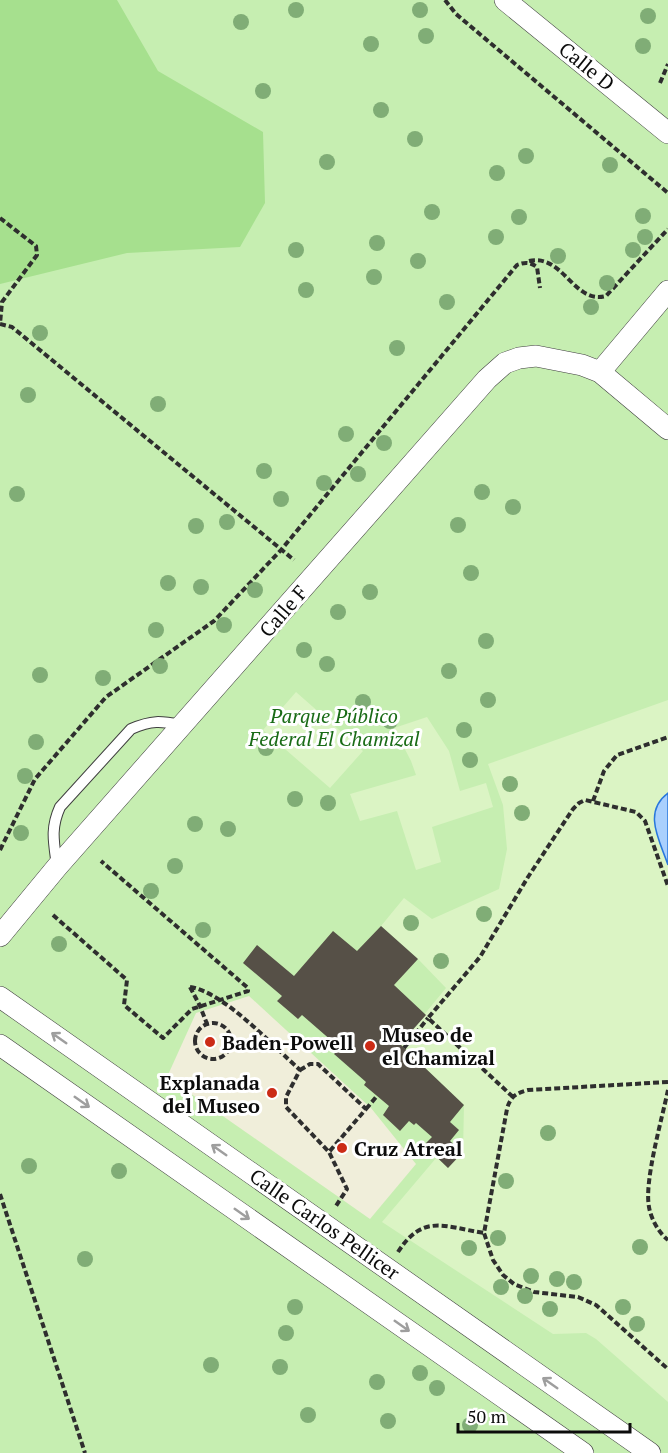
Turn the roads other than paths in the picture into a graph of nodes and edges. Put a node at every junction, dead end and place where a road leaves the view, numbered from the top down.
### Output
1 (505, 0) edge
2 (668, 132) edge
3 (668, 291) edge
4 (600, 372) junction
5 (668, 429) edge
6 (182, 726) junction
7 (57, 867) junction
8 (0, 936) edge
9 (0, 997) edge
10 (0, 1045) edge
11 (583, 1453) edge
12 (650, 1453) edge

1 - 2 street, Calle D
3 - 4 street
4 - 5 street
4 - 6 street, Calle F
6 - 7 street, Calle F
6 - 7 lane
7 - 8 street, Calle F
12 -> 9 street, Calle Carlos Pellicer
10 -> 11 street, Calle Carlos Pellicer

